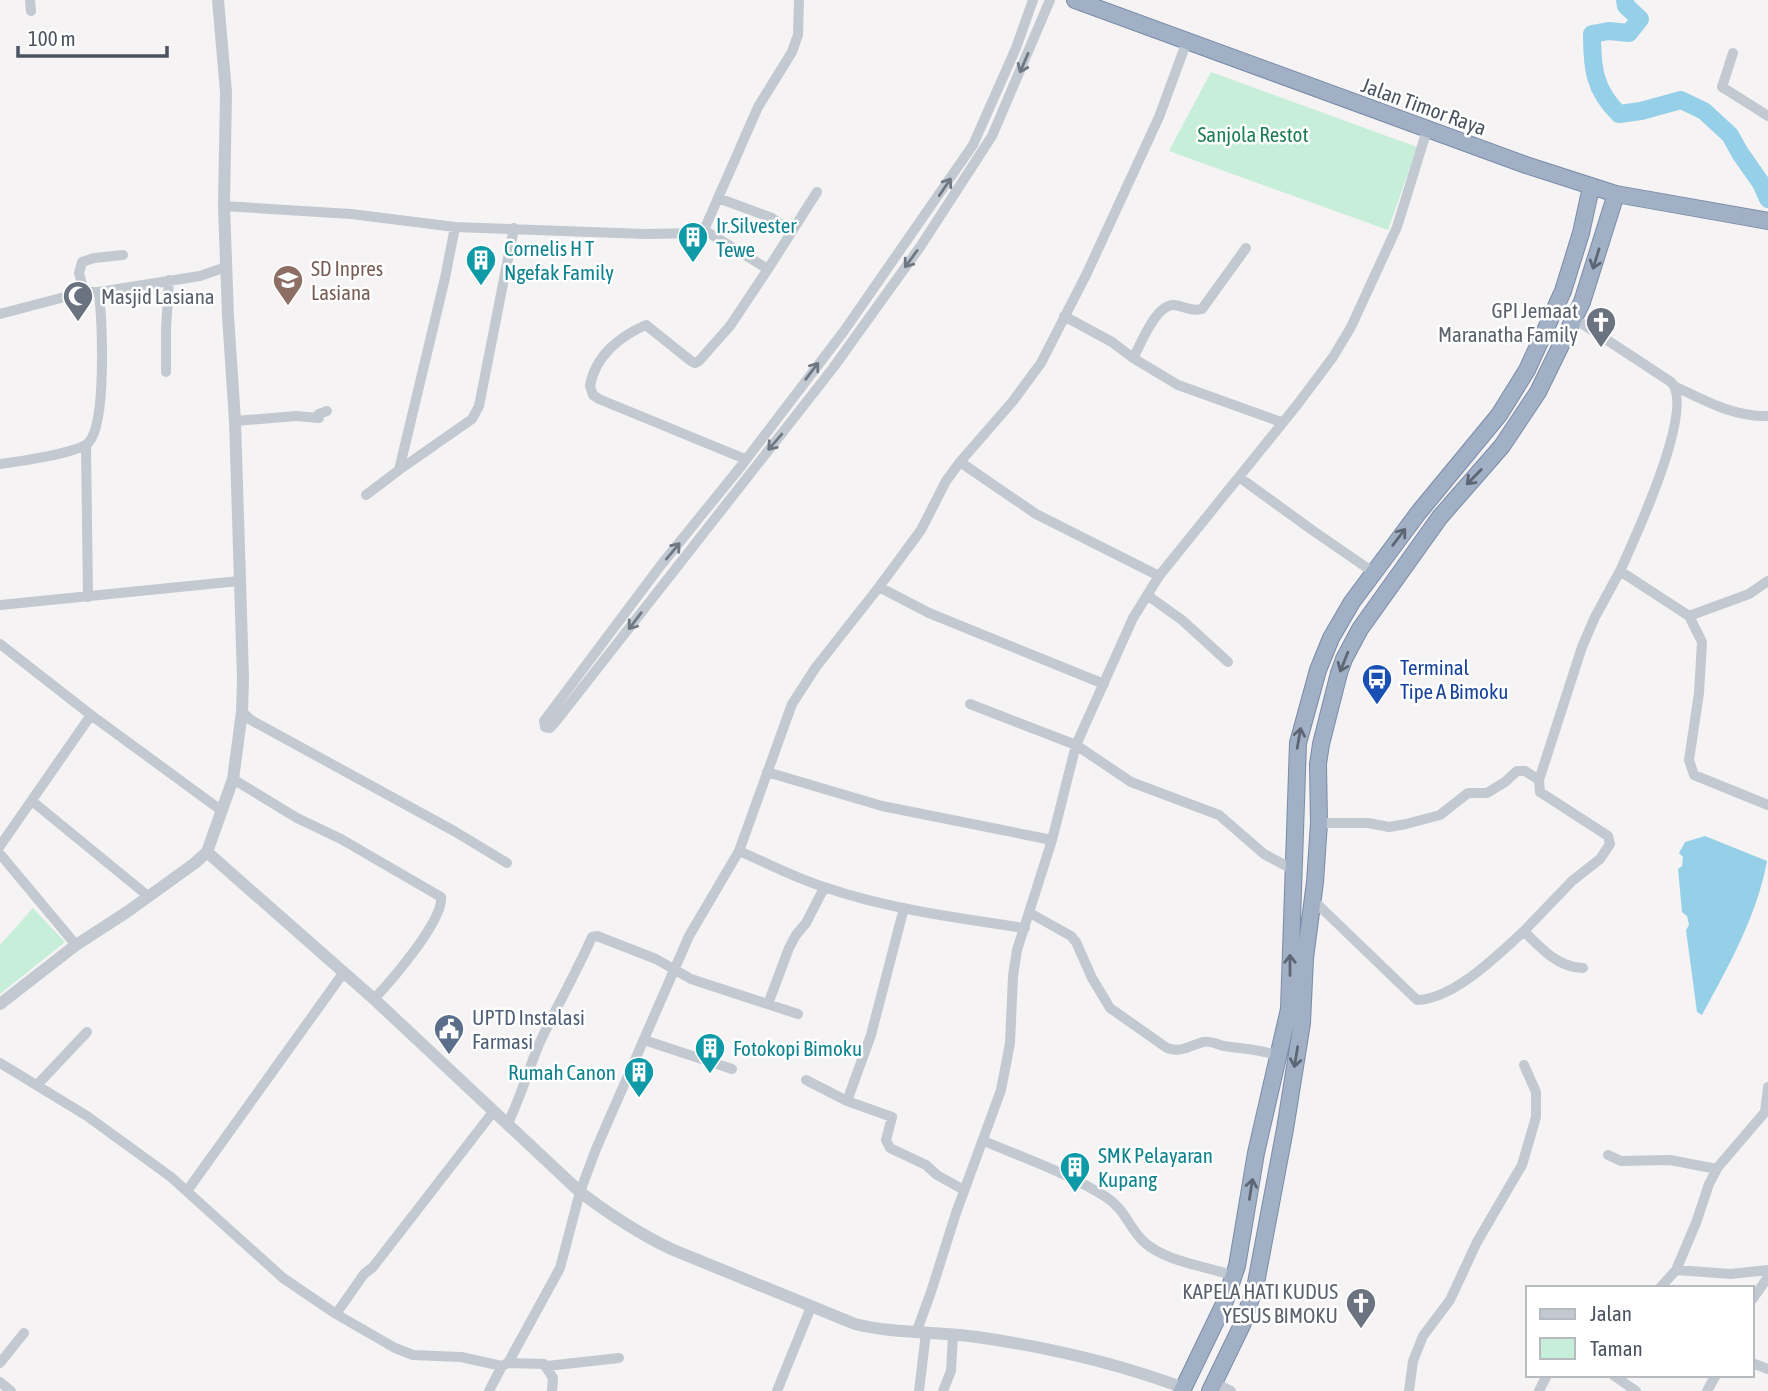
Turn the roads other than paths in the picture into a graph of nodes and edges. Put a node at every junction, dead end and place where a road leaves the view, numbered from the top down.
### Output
1 (30, 0) edge
2 (218, 0) edge
3 (799, 0) edge
4 (1034, 0) edge
5 (1050, 0) edge
6 (1075, 0) edge
7 (31, 12) dead end
8 (1186, 41) junction
9 (1733, 53) dead end
10 (1768, 116) edge
11 (1427, 130) junction
12 (1591, 187) junction
13 (817, 192) dead end
14 (1616, 194) junction
15 (718, 198) junction
16 (224, 206) junction
17 (1768, 221) edge
18 (455, 227) junction
19 (514, 228) junction
20 (704, 230) junction
21 (792, 232) junction
22 (1246, 248) dead end
23 (123, 255) dead end
24 (226, 267) junction
25 (768, 269) junction
26 (169, 281) junction
27 (84, 292) junction
28 (99, 292) junction
29 (0, 314) edge
30 (1064, 316) junction
31 (1575, 319) junction
32 (844, 331) junction
33 (855, 338) junction
34 (1133, 358) junction
35 (166, 372) dead end
36 (1676, 387) junction
37 (327, 411) dead end
38 (1768, 416) edge
39 (235, 421) junction
40 (1281, 422) junction
41 (1489, 429) junction
42 (1505, 442) junction
43 (86, 445) junction
44 (746, 459) junction
45 (960, 462) junction
46 (0, 464) edge
47 (399, 470) junction
48 (1239, 477) junction
49 (366, 495) dead end
50 (1620, 571) junction
51 (1373, 572) junction
52 (1159, 576) junction
53 (239, 581) junction
54 (1768, 582) edge
55 (880, 587) junction
56 (1147, 595) junction
57 (88, 597) junction
58 (0, 605) edge
59 (1689, 616) junction
60 (0, 644) edge
61 (1228, 662) dead end
62 (1104, 684) junction
63 (970, 704) dead end
64 (1307, 706) junction
65 (242, 712) junction
66 (1328, 713) junction
67 (91, 715) junction
68 (1076, 745) junction
69 (767, 772) junction
70 (233, 779) junction
71 (1539, 780) junction
72 (32, 801) junction
73 (1768, 805) edge
74 (222, 811) junction
75 (1319, 823) junction
76 (1052, 840) junction
77 (0, 846) edge
78 (739, 850) junction
79 (207, 852) junction
80 (0, 854) edge
81 (507, 863) dead end
82 (1292, 874) junction
83 (1315, 882) junction
84 (824, 888) junction
85 (148, 896) junction
86 (1313, 900) junction
87 (904, 908) junction
88 (1030, 913) junction
89 (1025, 928) junction
90 (1524, 931) junction
91 (76, 945) junction
92 (1583, 968) dead end
93 (674, 971) junction
94 (344, 972) junction
95 (374, 999) junction
96 (0, 1004) edge
97 (768, 1004) junction
98 (798, 1014) dead end
99 (87, 1032) dead end
100 (644, 1040) junction
101 (1278, 1056) junction
102 (0, 1063) edge
103 (1524, 1065) dead end
104 (732, 1069) dead end
105 (806, 1080) dead end
106 (37, 1085) junction
107 (1768, 1087) edge
108 (847, 1101) junction
109 (493, 1112) junction
110 (1766, 1114) edge
111 (507, 1125) junction
112 (984, 1141) junction
113 (1608, 1155) dead end
114 (1717, 1169) junction
115 (964, 1190) junction
116 (187, 1191) junction
117 (580, 1192) junction
118 (1247, 1215) junction
119 (1269, 1219) junction
120 (1676, 1270) junction
121 (1768, 1270) edge
122 (1234, 1276) junction
123 (1768, 1277) edge
124 (1662, 1286) edge
125 (1754, 1297) edge
126 (811, 1307) junction
127 (336, 1314) junction
128 (24, 1333) dead end
129 (921, 1333) junction
130 (953, 1335) junction
131 (619, 1358) dead end
132 (0, 1363) edge
133 (505, 1364) junction
134 (547, 1366) junction
135 (1616, 1377) edge
136 (1212, 1387) edge
137 (1183, 1389) edge
138 (489, 1391) edge
139 (552, 1391) edge
140 (777, 1391) edge
141 (919, 1391) edge
142 (943, 1391) edge
143 (1231, 1391) edge
144 (1409, 1391) edge
145 (1636, 1391) edge

1 - 7 street
2 - 16 street
3 - 15 street
32 -> 4 street
5 -> 33 street
6 - 8 highway, Jalan Timor Raya
8 - 11 highway, Jalan Timor Raya
8 - 30 street
9 - 10 street
11 - 12 highway, Jalan Timor Raya
11 - 40 street
12 - 14 highway, Jalan Timor Raya
12 - 41 highway
13 - 21 street
14 - 17 highway, Jalan Timor Raya
14 -> 31 highway
15 - 20 street
15 - 21 street
16 - 18 street
16 - 24 street
18 - 19 street
18 - 47 street
19 - 20 street
19 - 47 street
20 - 25 street
21 - 25 street
22 - 34 street
23 - 27 street
24 - 26 street
24 - 39 street
25 - 44 street
26 - 28 street
26 - 35 street
27 - 28 street
27 - 29 street
28 - 43 street
30 - 34 street
30 - 45 street
31 - 36 street
31 - 42 highway
32 - 33 street
44 -> 32 street
33 -> 44 street
34 - 40 street
36 - 38 street
36 - 50 street
37 - 39 street
39 - 53 street
40 - 48 street
41 - 42 highway
51 -> 41 highway
42 -> 66 highway
43 - 46 street
43 - 57 street
45 - 52 street
45 - 55 street
47 - 49 street
48 - 51 street
48 - 52 street
50 - 59 street
50 - 71 street
51 - 64 highway
52 - 56 street
53 - 57 street
53 - 65 street
54 - 59 street
55 - 62 street
55 - 69 street
56 - 61 street
56 - 62 street
57 - 58 street
59 - 73 street
60 - 67 street
62 - 68 street
63 - 68 street
64 - 66 highway
82 -> 64 highway
65 - 70 street
65 - 81 street
66 - 75 highway
67 - 72 street
67 - 74 street
68 - 76 street
68 - 82 street
69 - 76 street
69 - 78 street
70 - 74 street
70 - 95 street
71 - 75 street
71 - 90 street
72 - 77 street
72 - 85 street
74 - 79 street
75 - 83 highway
76 - 88 street
78 - 84 street
78 - 93 street
79 - 85 street
79 - 94 street
80 - 91 street
82 - 83 highway
101 -> 82 highway
83 - 86 highway
84 - 87 street
84 - 97 street
85 - 91 street
86 - 90 street
86 -> 119 highway
87 - 89 street
87 - 108 street
88 - 89 street
88 - 101 street
89 - 112 street
90 - 92 street
91 - 96 street
93 - 97 street
93 - 100 street
93 - 111 street
94 - 95 street
94 - 116 street
95 - 109 street
97 - 98 street
99 - 106 street
100 - 104 street
100 - 117 street
118 -> 101 highway
102 - 106 street
103 - 144 street
105 - 108 street
106 - 116 street
107 - 110 street
108 - 115 street
109 - 111 street
109 - 127 street
110 - 114 street
111 - 117 street
112 - 115 street
112 - 122 street
113 - 114 street
114 - 120 street
115 - 129 street
116 - 127 street
117 - 126 street
117 - 133 street
118 - 119 highway
118 - 122 highway
119 - 136 highway
120 - 121 street
120 - 124 street
122 - 137 highway
123 - 125 street
126 - 129 street
126 - 140 street
127 - 133 street
128 - 132 street
129 - 130 street
129 - 141 street
130 - 137 street
130 - 142 street
131 - 134 street
133 - 134 street
133 - 138 street
134 - 139 street
135 - 145 street
136 - 143 street

